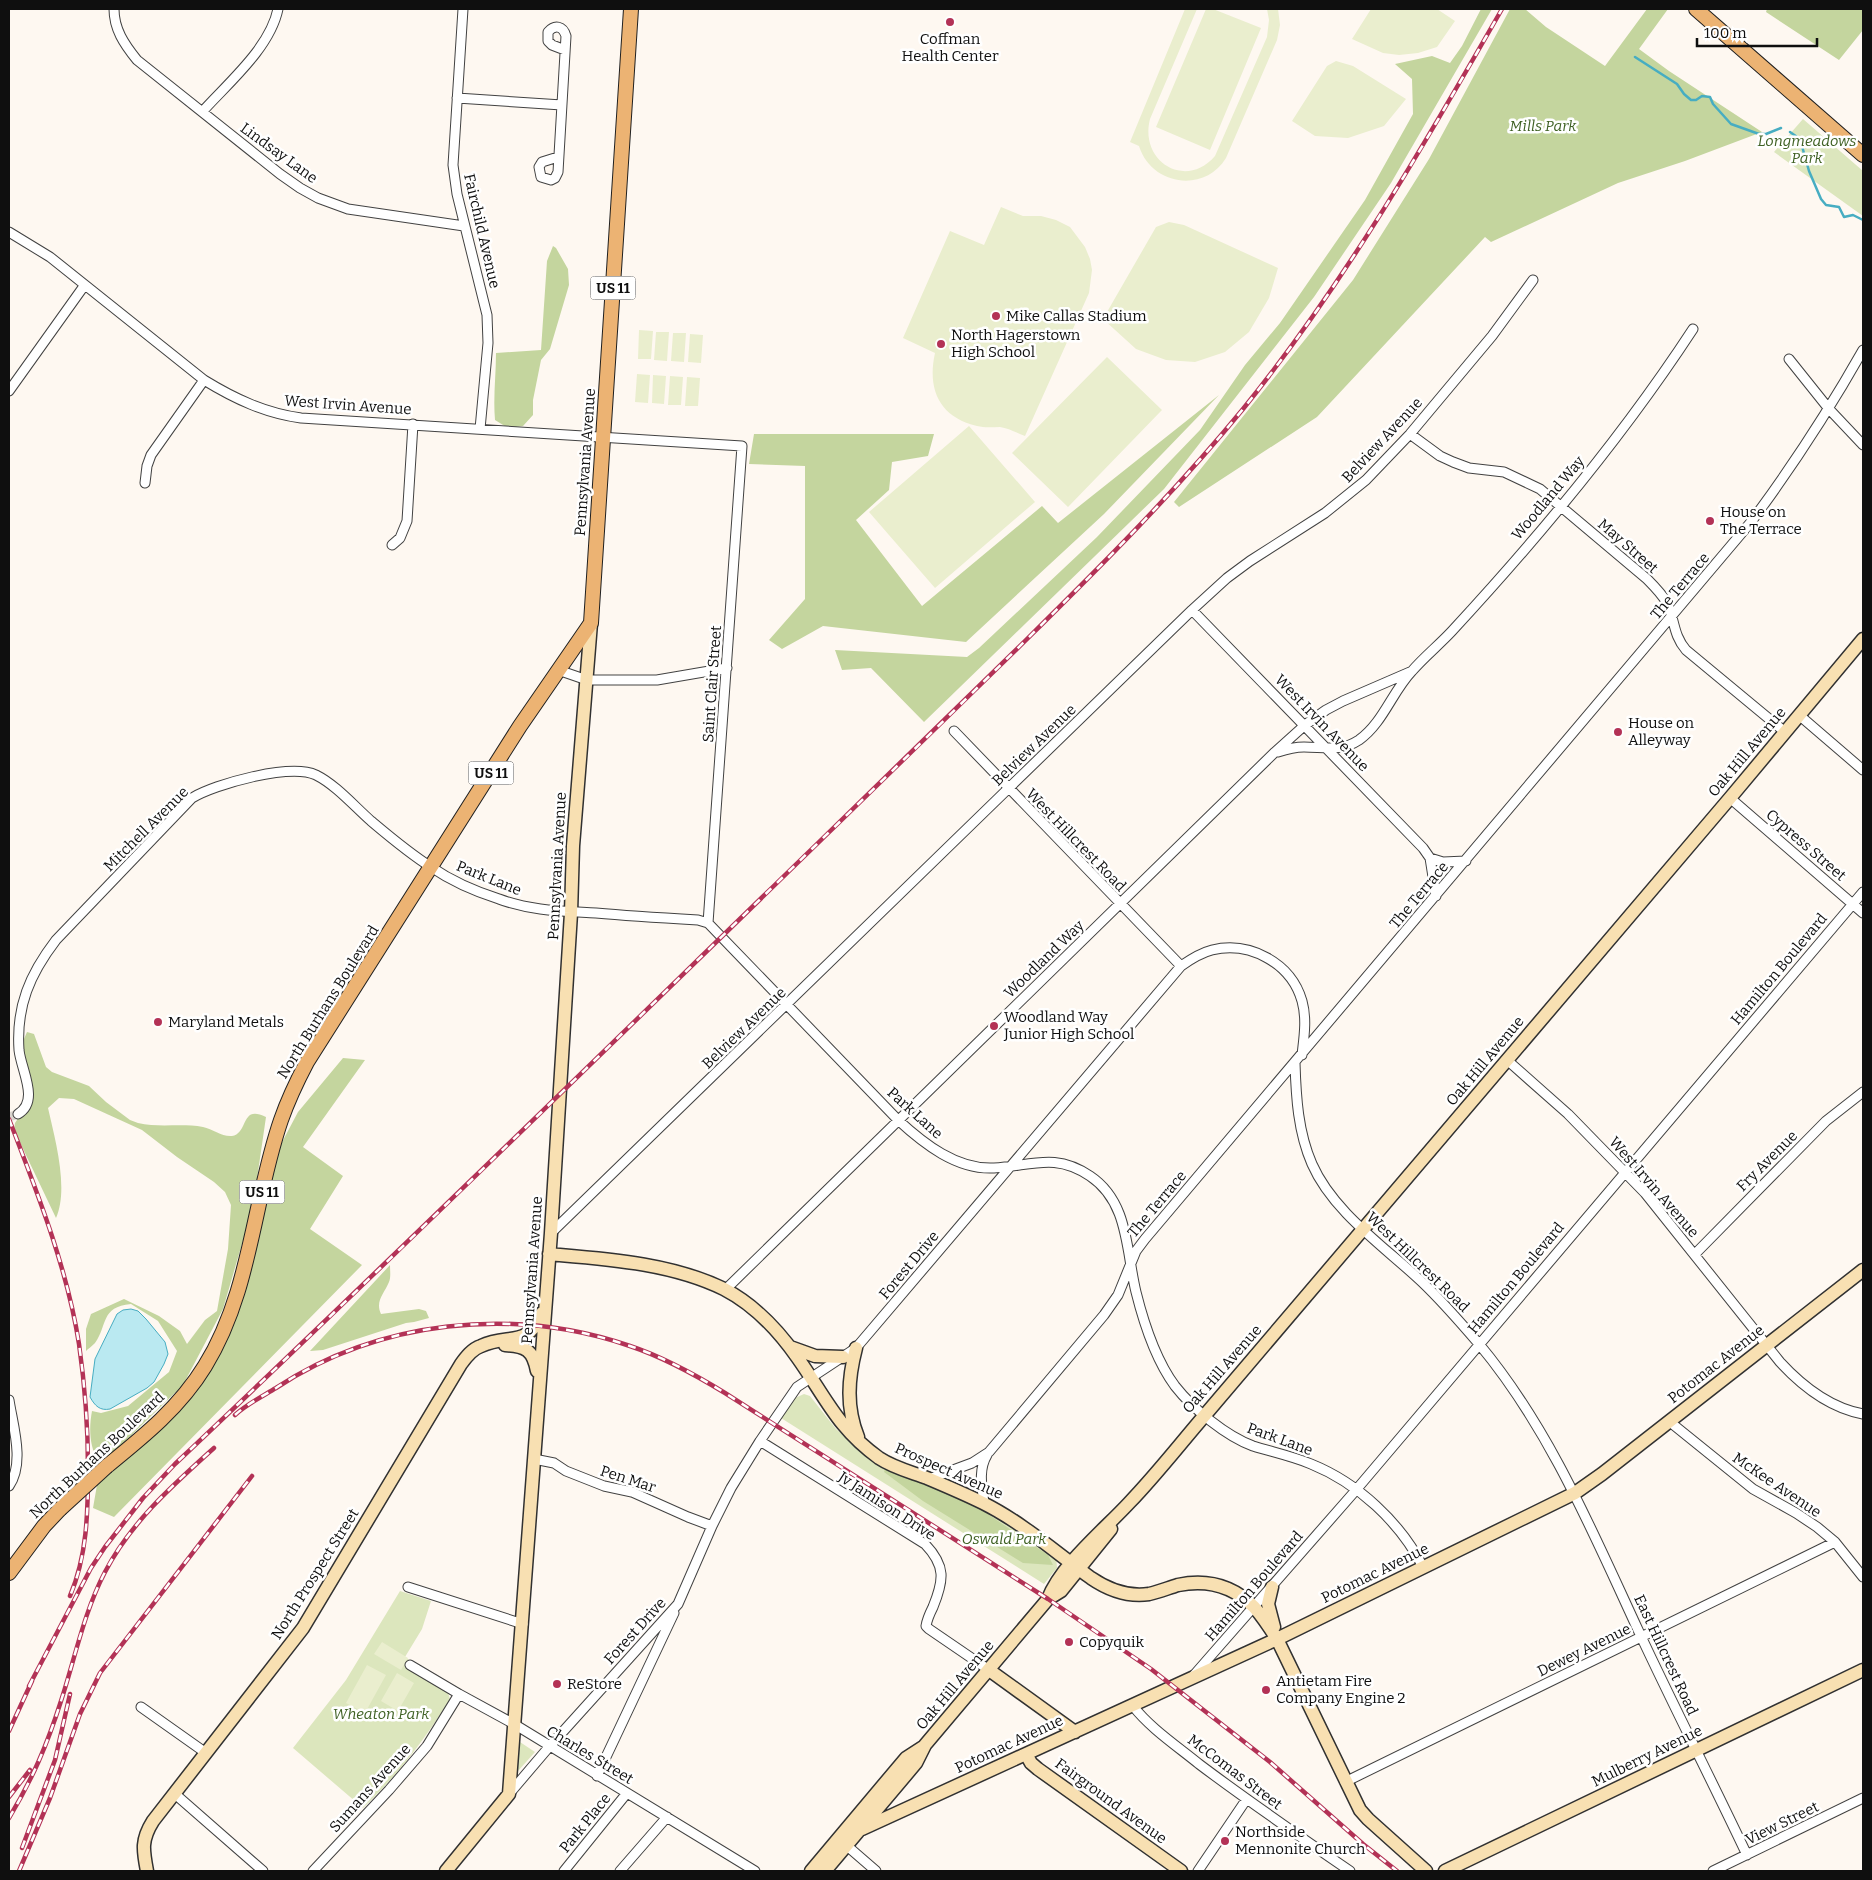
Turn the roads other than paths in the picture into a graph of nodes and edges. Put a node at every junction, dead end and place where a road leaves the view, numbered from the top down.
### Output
1 (114, 9) edge
2 (278, 9) edge
3 (463, 9) edge
4 (631, 9) edge
5 (1696, 9) edge
6 (565, 50) dead end
7 (457, 98) junction
8 (562, 104) junction
9 (202, 112) junction
10 (1863, 155) edge
11 (558, 157) dead end
12 (464, 226) junction
13 (9, 232) edge
14 (1533, 280) dead end
15 (84, 286) junction
16 (1693, 329) dead end
17 (1863, 350) edge
18 (1789, 359) dead end
19 (204, 380) junction
20 (12, 381) edge
21 (9, 391) edge
22 (1829, 409) junction
23 (414, 424) junction
24 (480, 429) junction
25 (1410, 434) junction
26 (602, 437) junction
27 (1863, 445) edge
28 (742, 446) joint
29 (146, 483) dead end
30 (1560, 506) junction
31 (392, 545) dead end
32 (1192, 610) junction
33 (1672, 618) junction
34 (591, 623) junction
35 (1863, 639) edge
36 (727, 668) junction
37 (558, 670) junction
38 (1410, 672) junction
39 (587, 680) junction
40 (1799, 716) junction
41 (1306, 725) junction
42 (954, 732) dead end
43 (1785, 732) junction
44 (1329, 749) junction
45 (1275, 752) junction
46 (1863, 770) edge
47 (1008, 789) junction
48 (1730, 798) junction
49 (1430, 858) junction
50 (1466, 861) junction
51 (431, 868) junction
52 (1863, 892) edge
53 (1436, 896) junction
54 (1120, 904) junction
55 (1853, 904) junction
56 (571, 913) junction
57 (1863, 913) edge
58 (708, 923) junction
59 (1181, 966) junction
60 (787, 1005) junction
61 (1302, 1055) junction
62 (1507, 1060) junction
63 (1295, 1063) junction
64 (1863, 1092) edge
65 (18, 1114) tunnel mouth
66 (898, 1120) junction
67 (1011, 1166) junction
68 (1625, 1172) junction
69 (1364, 1229) junction
70 (551, 1233) junction
71 (549, 1254) junction
72 (1695, 1254) junction
73 (1131, 1264) junction
74 (1863, 1270) edge
75 (725, 1290) junction
76 (545, 1306) junction
77 (488, 1343) junction
78 (1479, 1343) junction
79 (1767, 1345) junction
80 (790, 1347) junction
81 (856, 1348) junction
82 (843, 1357) junction
83 (811, 1379) junction
84 (540, 1385) junction
85 (9, 1400) edge
86 (1863, 1414) edge
87 (1205, 1415) junction
88 (1670, 1422) junction
89 (760, 1441) junction
90 (859, 1442) junction
91 (989, 1452) junction
92 (534, 1459) junction
93 (929, 1479) junction
94 (9, 1486) edge
95 (1356, 1490) junction
96 (1575, 1493) junction
97 (984, 1503) junction
98 (712, 1526) junction
99 (1835, 1542) junction
100 (1076, 1566) junction
101 (1423, 1567) junction
102 (9, 1573) edge
103 (1863, 1577) edge
104 (408, 1587) dead end
105 (1272, 1587) junction
106 (678, 1604) junction
107 (1254, 1607) junction
108 (523, 1624) junction
109 (1642, 1637) junction
110 (1277, 1639) junction
111 (410, 1665) dead end
112 (989, 1670) junction
113 (1863, 1670) edge
114 (1189, 1680) junction
115 (459, 1694) junction
116 (1132, 1706) junction
117 (141, 1707) dead end
118 (514, 1724) junction
119 (1075, 1732) junction
120 (925, 1745) junction
121 (549, 1747) junction
122 (1696, 1751) junction
123 (206, 1753) junction
124 (1026, 1754) junction
125 (597, 1776) junction
126 (1345, 1782) junction
127 (627, 1793) junction
128 (175, 1794) junction
129 (509, 1794) junction
130 (1863, 1798) edge
131 (1246, 1800) junction
132 (666, 1817) junction
133 (857, 1831) junction
134 (843, 1841) junction
135 (1747, 1855) junction
136 (147, 1871) edge
137 (263, 1871) edge
138 (313, 1871) edge
139 (446, 1871) edge
140 (564, 1871) edge
141 (620, 1871) edge
142 (755, 1871) edge
143 (811, 1871) edge
144 (825, 1871) edge
145 (876, 1871) edge
146 (1181, 1871) edge
147 (1198, 1871) edge
148 (1350, 1871) edge
149 (1426, 1871) edge
150 (1445, 1871) edge
151 (1714, 1871) edge

1 - 9 street, Lindsay Lane
2 - 9 street
3 - 7 street, Fairchild Avenue
4 - 26 main road, Pennsylvania Avenue / US 11
5 - 10 main road
6 - 8 street
7 - 8 street
7 - 12 street, Fairchild Avenue
8 - 11 street
9 - 12 street, Lindsay Lane
12 - 24 street, Fairchild Avenue
13 - 15 street, West Irvin Avenue
14 - 25 street, Belview Avenue
15 - 19 street, West Irvin Avenue
15 - 20 street
16 - 30 street, Woodland Way
17 - 22 street, The Terrace
18 - 22 street
19 - 23 street, West Irvin Avenue
19 - 29 street
20 - 21 street
22 - 27 street
22 - 33 street, The Terrace
23 - 24 street, West Irvin Avenue
23 - 31 street
24 - 26 street, West Irvin Avenue
25 - 30 street, May Street
25 - 32 street, Belview Avenue
26 - 28 street, West Irvin Avenue
26 - 34 main road, Pennsylvania Avenue / US 11
28 - 36 street, Saint Clair Street
30 - 33 street, May Street
30 - 38 street, Woodland Way
32 - 41 street, West Irvin Avenue
32 - 47 street, Belview Avenue
33 - 43 street, May Street
33 - 50 street, The Terrace
34 - 37 main road, North Burhans Boulevard / US 11
34 - 39 street, Pennsylvania Avenue
35 - 40 street, Oak Hill Avenue
36 - 39 street
36 - 58 street, Saint Clair Street
37 - 39 street
37 - 51 main road, North Burhans Boulevard / US 11
38 - 41 street, Woodland Way
38 - 44 street, Woodland Way
39 - 56 street, Pennsylvania Avenue
40 - 43 street, Oak Hill Avenue
40 - 46 street
41 - 44 street, West Irvin Avenue
41 - 45 street, Woodland Way
42 - 47 street, West Hillcrest Road
43 - 48 street, Oak Hill Avenue
44 - 45 street, Woodland Way
44 - 49 street, West Irvin Avenue
45 - 54 street, Woodland Way
47 - 54 street, West Hillcrest Road
47 - 60 street, Belview Avenue
48 - 55 street, Cypress Street
48 - 62 street, Oak Hill Avenue
49 - 50 street
49 - 53 street
50 - 53 street, The Terrace
51 - 56 street, Park Lane
51 - 65 street, Mitchell Avenue
51 - 102 main road, North Burhans Boulevard / US 11, bridge
52 - 55 street, Hamilton Boulevard
53 - 61 street, The Terrace
54 - 59 street, West Hillcrest Road
54 - 66 street, Woodland Way
55 - 57 street, Cypress Street
55 - 68 street, Hamilton Boulevard
56 - 58 street, Park Lane
56 - 70 street, Pennsylvania Avenue
58 - 60 street, Park Lane
59 - 61 street, Forest Drive
59 - 67 street, Forest Drive
60 - 66 street, Park Lane
60 - 70 street, Belview Avenue
61 - 63 street, The Terrace
62 - 68 street, West Irvin Avenue
62 - 69 street, Oak Hill Avenue
63 - 69 street, West Hillcrest Road
63 - 73 street, The Terrace
64 - 72 street, Fry Avenue
66 - 67 street, Park Lane
66 - 75 street, Woodland Way
67 - 73 street, Park Lane
67 - 81 street, Forest Drive
68 - 72 street, West Irvin Avenue
68 - 78 street, Hamilton Boulevard
69 - 78 street, West Hillcrest Road
69 - 87 street, Oak Hill Avenue
70 - 71 street, Pennsylvania Avenue
71 - 75 street, Prospect Avenue
71 - 76 street, Pennsylvania Avenue
72 - 79 street, West Irvin Avenue
73 - 87 street, Park Lane
73 - 91 street, The Terrace
74 - 79 street, Potomac Avenue
75 - 80 street, Prospect Avenue
76 - 77 street
76 - 84 street, Pennsylvania Avenue
77 - 84 street
77 - 123 street, North Prospect Street
78 - 95 street, Hamilton Boulevard
78 - 96 street, West Hillcrest Road
79 - 86 street, West Irvin Avenue
79 - 88 street, Potomac Avenue
80 - 82 street
80 - 83 street, Prospect Avenue
81 - 82 street, Forest Drive
81 - 90 street
82 - 83 street, Forest Drive
83 - 89 street, Forest Drive
83 - 90 street, Prospect Avenue
84 - 92 street, Pennsylvania Avenue
85 - 94 street
87 - 95 street, Park Lane
87 - 100 street, Oak Hill Avenue
88 - 96 street, Potomac Avenue
88 - 99 street, McKee Avenue
89 - 98 street, Forest Drive
89 - 112 street, Jv Jamison Drive
90 - 93 street, Prospect Avenue
91 - 93 street, The Terrace
91 - 97 street, The Terrace
92 - 98 street, Pen Mar
92 - 108 street, Pennsylvania Avenue
93 - 97 street, Prospect Avenue
95 - 101 street, Park Lane
95 - 105 street, Hamilton Boulevard
96 - 101 street, Potomac Avenue
96 - 109 street, East Hillcrest Road
97 - 100 street, Prospect Avenue
98 - 106 street, Forest Drive
99 - 103 street, McKee Avenue
99 - 109 street, Dewey Avenue
100 - 107 street, Prospect Avenue
100 - 112 street, Oak Hill Avenue
101 - 110 street, Potomac Avenue
104 - 108 street
105 - 107 street, Hamilton Boulevard
105 - 110 street
106 - 121 street, Forest Drive
106 - 125 street
107 - 110 street, Prospect Avenue
107 - 114 street, Hamilton Boulevard
108 - 118 street, Pennsylvania Avenue
109 - 122 street, East Hillcrest Road
109 - 126 street, Dewey Avenue
110 - 114 street, Potomac Avenue
110 - 126 street
111 - 115 street, Charles Street
112 - 119 street
112 - 120 street, Oak Hill Avenue
113 - 122 street, Mulberry Avenue
114 - 116 street, Potomac Avenue
115 - 118 street, Charles Street
115 - 138 street, Sumans Avenue
116 - 119 street, Potomac Avenue
116 - 131 street, McComas Street
117 - 123 street
118 - 121 street, Charles Street
118 - 129 street, Pennsylvania Avenue
119 - 124 street, Potomac Avenue
120 - 133 street, Oak Hill Avenue
120 - 134 street, Oak Hill Avenue
121 - 125 street, Charles Street
121 - 129 street, Forest Drive
122 - 135 street, East Hillcrest Road
122 - 150 street, Mulberry Avenue
123 - 128 street, North Prospect Street
124 - 133 street, Potomac Avenue
124 - 146 street, Fairground Avenue
125 - 127 street, Charles Street
126 - 149 street
127 - 132 street, Charles Street
127 - 140 street, Park Place
128 - 136 street, North Prospect Street
128 - 137 street
129 - 139 street
130 - 135 street, View Street
131 - 147 street
131 - 148 street, McComas Street
132 - 141 street
132 - 142 street, Charles Street
133 - 134 street, Oak Hill Avenue
134 - 143 street
134 - 144 street
134 - 145 street
135 - 151 street, View Street

